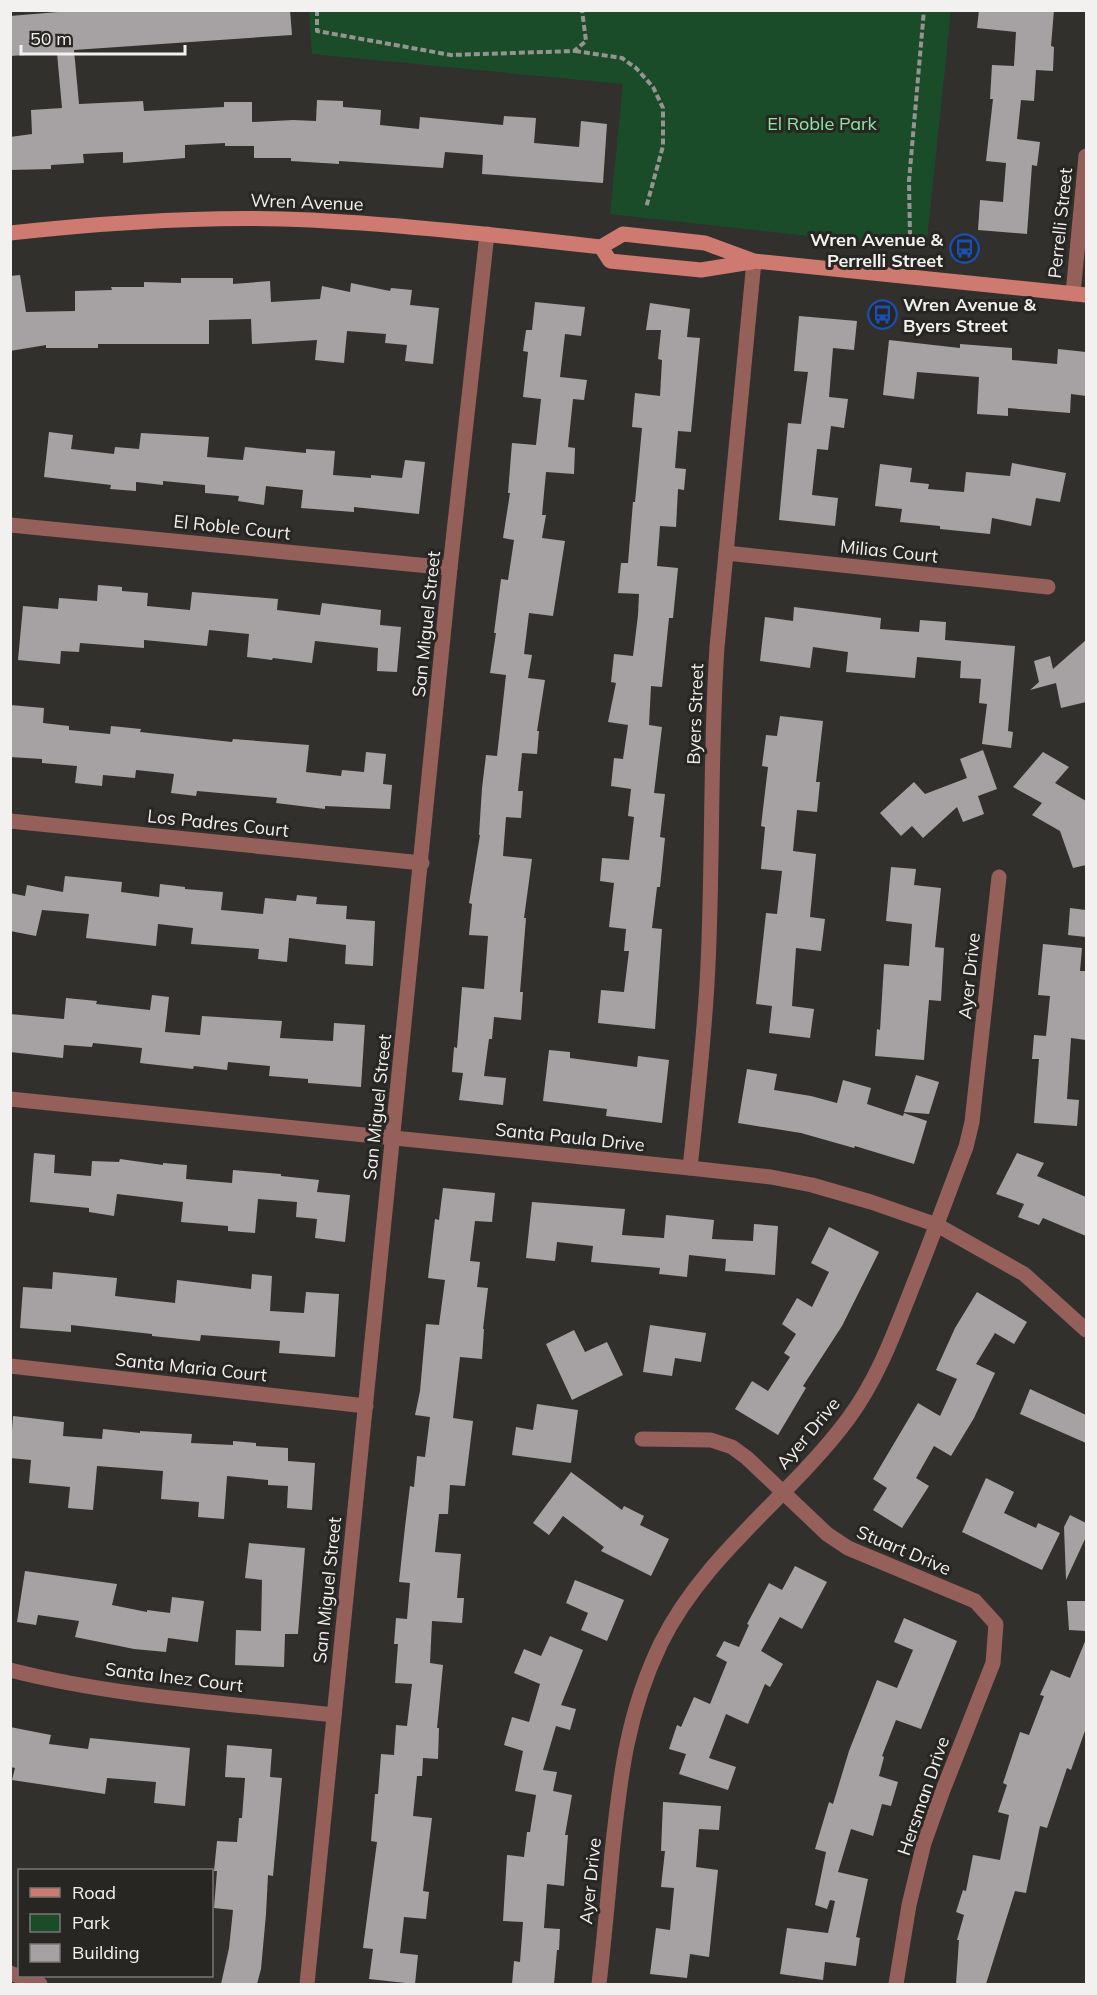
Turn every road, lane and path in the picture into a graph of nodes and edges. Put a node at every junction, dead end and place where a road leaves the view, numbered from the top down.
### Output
1 (317, 10) edge
2 (582, 10) edge
3 (924, 10) edge
4 (574, 51) junction
5 (1086, 156) edge
6 (646, 208) dead end
7 (10, 233) edge
8 (487, 234) junction
9 (910, 236) dead end
10 (601, 247) junction
11 (754, 261) junction
12 (1079, 295) edge
13 (10, 525) edge
14 (726, 553) junction
15 (450, 568) junction
16 (1048, 587) dead end
17 (10, 821) edge
18 (422, 863) junction
19 (999, 877) dead end
20 (10, 1099) edge
21 (394, 1138) junction
22 (690, 1168) junction
23 (937, 1225) junction
24 (1086, 1330) edge
25 (10, 1366) edge
26 (366, 1406) junction
27 (642, 1439) dead end
28 (783, 1492) junction
29 (996, 1624) joint
30 (10, 1670) edge
31 (334, 1714) junction
32 (21, 1977) edge
33 (40, 1984) edge
34 (307, 1984) edge
35 (599, 1984) edge
36 (896, 1984) edge

1 - 4 path
2 - 4 path
3 - 9 path
4 - 6 path
5 - 12 street, Perrelli Street
7 - 8 street, Wren Avenue
8 - 10 street, Wren Avenue
8 - 15 street, San Miguel Street
10 - 11 street, Wren Avenue
10 - 11 street, Wren Avenue
11 - 12 street, Wren Avenue
11 - 14 street, Byers Street
13 - 15 street, El Roble Court
14 - 16 street, Milias Court
14 - 22 street, Byers Street
15 - 18 street, San Miguel Street
17 - 18 street, Los Padres Court
18 - 21 street, San Miguel Street
19 - 23 street, Ayer Drive
20 - 21 street, Santa Paula Drive
21 - 22 street, Santa Paula Drive
21 - 26 street, San Miguel Street
22 - 23 street, Santa Paula Drive
23 - 24 street, Santa Paula Drive
23 - 28 street, Ayer Drive
25 - 26 street, Santa Maria Court
26 - 31 street, San Miguel Street
27 - 28 street, Stuart Drive
28 - 29 street, Stuart Drive
28 - 35 street, Ayer Drive
29 - 36 street, Hersman Drive
30 - 31 street, Santa Inez Court
31 - 34 street, San Miguel Street
32 - 33 street

